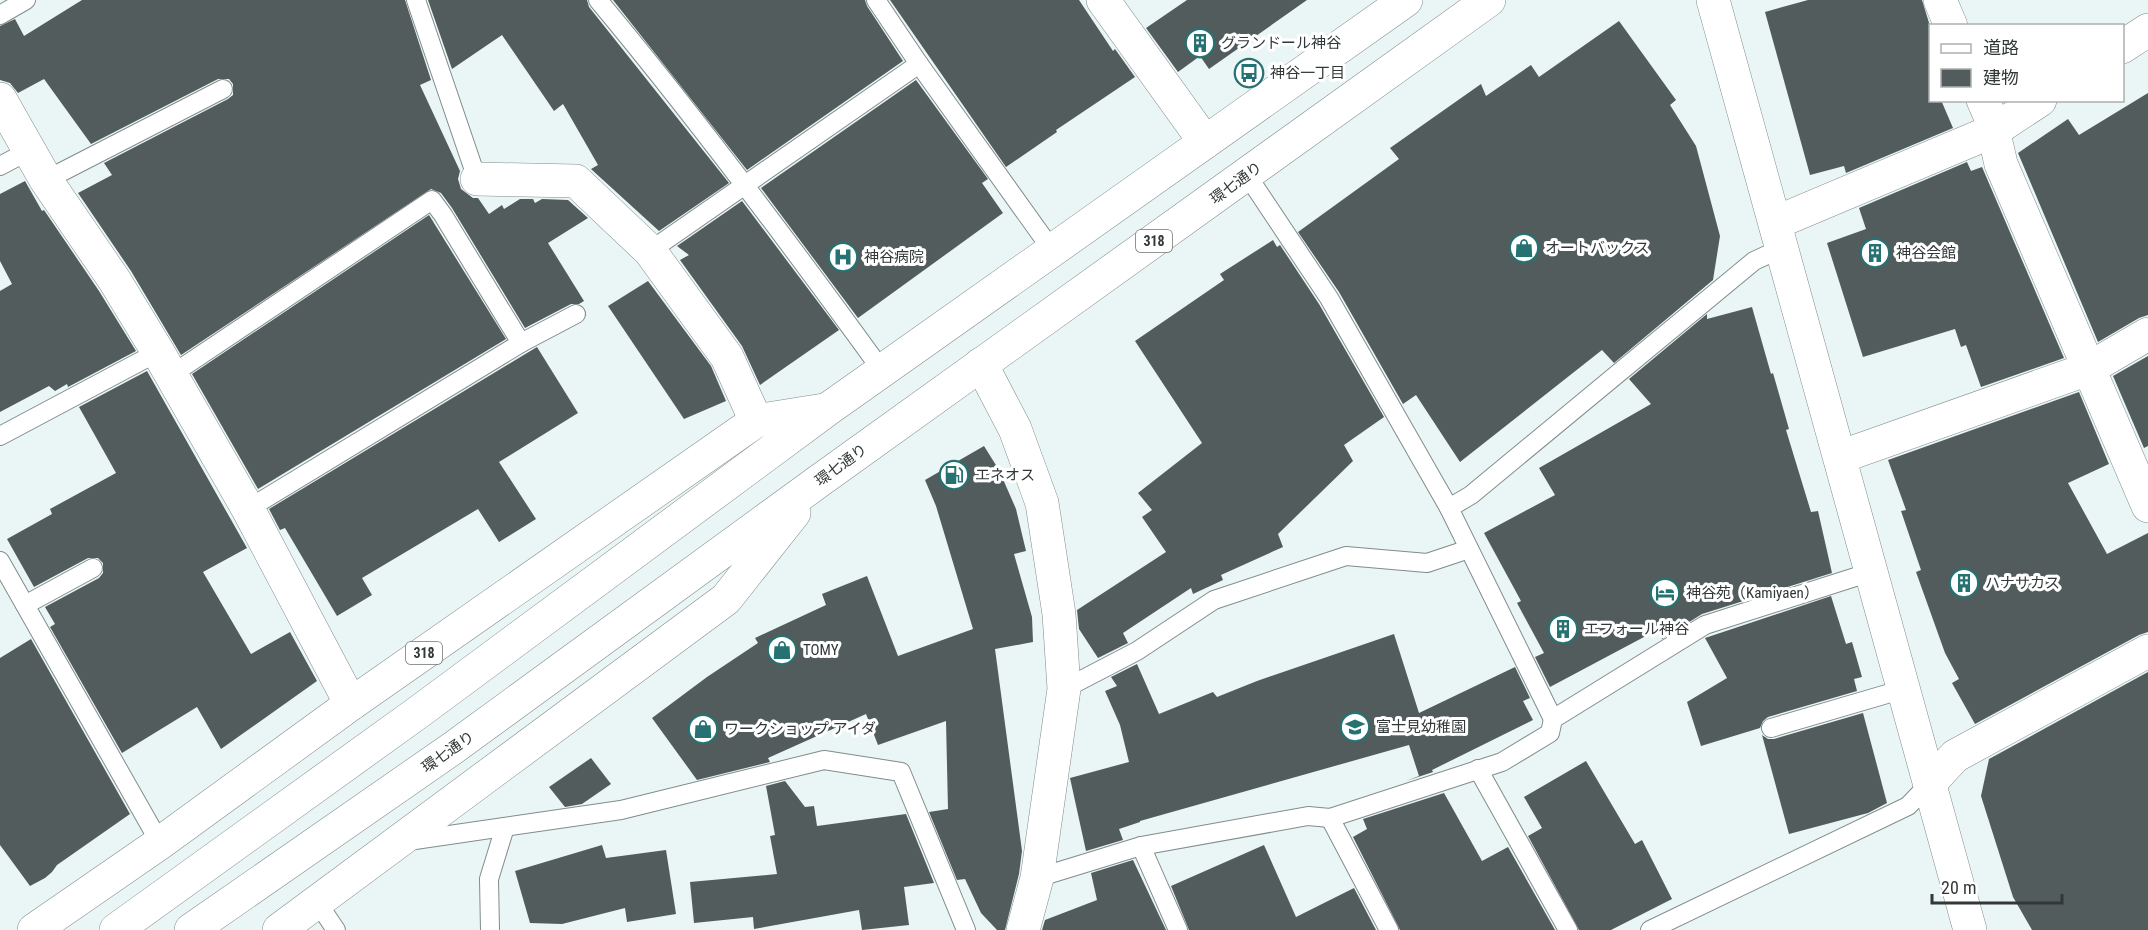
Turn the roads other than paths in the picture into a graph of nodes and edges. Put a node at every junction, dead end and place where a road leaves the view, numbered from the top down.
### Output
1 (26, 0) edge
2 (416, 0) edge
3 (598, 0) edge
4 (876, 0) edge
5 (1103, 0) edge
6 (1406, 0) edge
7 (1489, 0) edge
8 (1713, 0) edge
9 (1940, 0) edge
10 (0, 15) edge
11 (1950, 24) edge
12 (2148, 30) edge
13 (2124, 46) edge
14 (919, 64) junction
15 (223, 89) dead end
16 (0, 99) edge
17 (1984, 102) edge
18 (2037, 102) edge
19 (1993, 131) junction
20 (1205, 142) junction
21 (28, 151) junction
22 (0, 166) edge
23 (1247, 175) junction
24 (477, 179) joint
25 (46, 180) junction
26 (746, 185) junction
27 (1779, 236) junction
28 (1052, 250) junction
29 (650, 251) junction
30 (576, 314) dead end
31 (2148, 334) edge
32 (521, 343) junction
33 (164, 364) junction
34 (981, 364) junction
35 (2088, 369) junction
36 (883, 372) junction
37 (828, 409) junction
38 (756, 421) junction
39 (0, 436) edge
40 (1840, 457) junction
41 (819, 481) junction
42 (2148, 506) edge
43 (1449, 508) junction
44 (248, 509) junction
45 (1469, 549) junction
46 (0, 561) edge
47 (93, 568) dead end
48 (1871, 572) junction
49 (25, 604) junction
50 (2148, 651) edge
51 (1064, 688) junction
52 (1904, 689) junction
53 (351, 704) junction
54 (1552, 719) junction
55 (1771, 728) dead end
56 (1478, 769) junction
57 (1930, 783) junction
58 (1330, 818) junction
59 (505, 827) junction
60 (160, 843) junction
61 (397, 843) junction
62 (1141, 846) junction
63 (1037, 878) junction
64 (317, 902) junction
65 (34, 930) edge
66 (116, 930) edge
67 (191, 930) edge
68 (279, 930) edge
69 (336, 930) edge
70 (490, 930) edge
71 (966, 930) edge
72 (1023, 930) edge
73 (1178, 930) edge
74 (1389, 930) edge
75 (1568, 930) edge
76 (1650, 930) edge
77 (1970, 930) edge

1 - 10 lane
2 - 24 lane
3 - 26 lane
4 - 14 lane
5 - 20 main road
6 - 20 main road, 318
7 - 23 main road, 環七通り / 318
8 - 27 main road
9 - 11 main road
12 - 13 main road
14 - 26 lane
14 - 28 lane
15 - 25 lane
16 - 21 main road
17 - 19 main road
18 - 19 main road
19 - 27 main road
19 - 35 main road
20 - 28 main road, 318
21 - 22 lane
21 - 25 main road
23 - 34 main road, 環七通り / 318
23 - 43 lane
24 - 29 main road
25 - 33 main road
26 - 29 lane
26 - 36 lane
27 - 40 main road
27 - 43 lane
28 - 36 main road, 318
29 - 38 main road
30 - 32 lane
31 - 35 main road
32 - 33 lane
32 - 44 lane
33 - 39 lane
33 - 44 main road
34 - 41 main road, 環七通り / 318
34 - 51 main road
35 - 40 main road
35 - 42 main road
36 - 37 main road, 318
37 - 38 main road, 318
37 - 66 main road, 318
38 - 53 main road, 318
40 - 48 main road
41 - 61 main road, 318
41 - 67 main road, 環七通り / 318
43 - 45 lane
44 - 53 main road
45 - 51 lane
45 - 54 lane
46 - 49 lane
47 - 49 lane
48 - 52 main road
48 - 54 lane
49 - 60 lane
50 - 57 main road
51 - 63 main road
52 - 55 lane
52 - 57 main road
53 - 60 main road, 318
54 - 56 lane
56 - 58 lane
56 - 75 lane
57 - 76 lane
57 - 77 main road
58 - 62 lane
58 - 74 lane
59 - 61 lane
59 - 70 lane
59 - 71 lane
60 - 65 main road, 318
61 - 64 main road, 318
62 - 63 lane
62 - 73 lane
63 - 72 main road
64 - 68 main road, 318
64 - 69 lane

